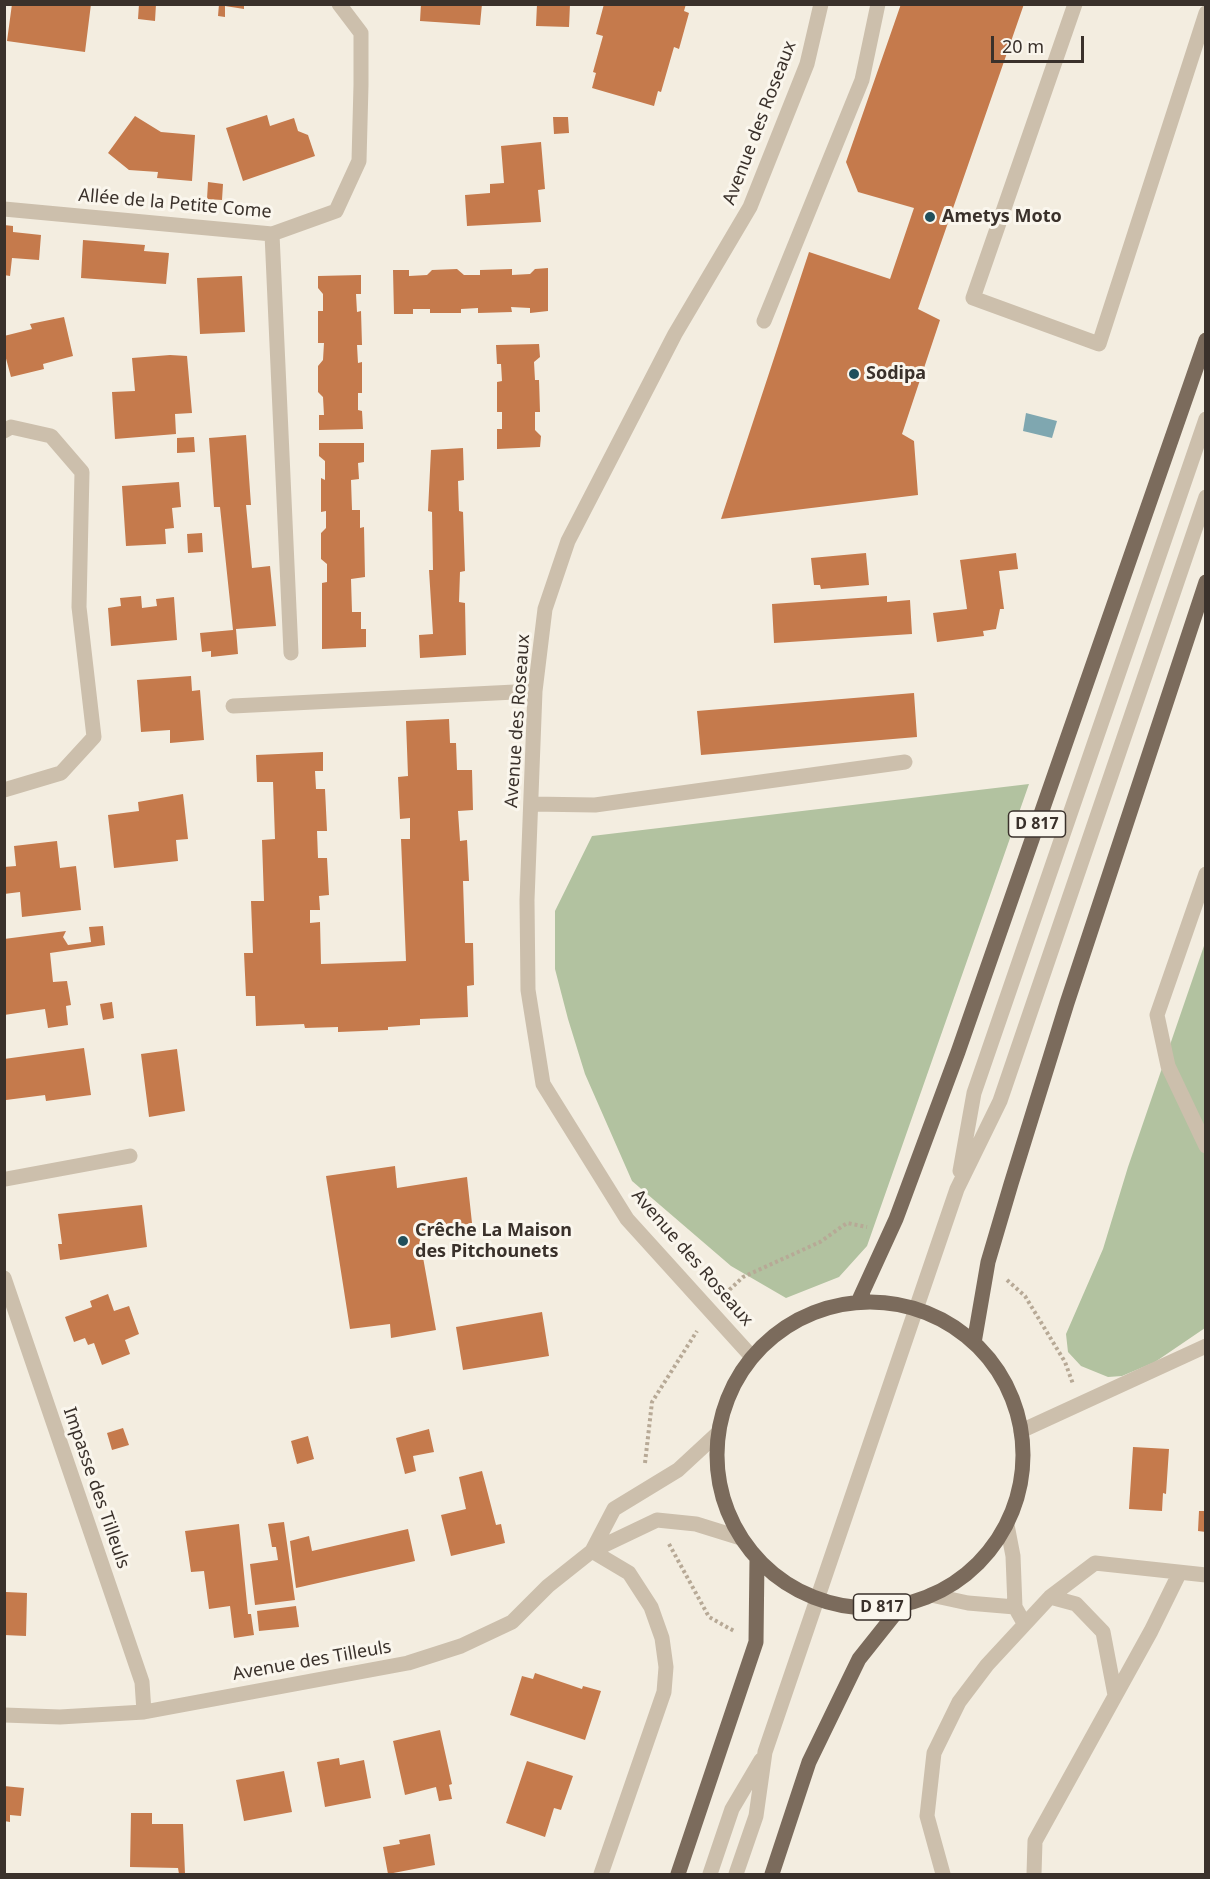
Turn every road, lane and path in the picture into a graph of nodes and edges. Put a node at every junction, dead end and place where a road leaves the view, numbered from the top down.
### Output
1 (339, 4) edge
2 (821, 4) edge
3 (878, 4) edge
4 (1075, 4) edge
5 (1206, 13) edge
6 (4, 209) edge
7 (272, 234) junction
8 (764, 321) dead end
9 (1206, 340) edge
10 (1206, 419) edge
11 (4, 431) edge
12 (1206, 498) edge
13 (1206, 582) edge
14 (291, 653) dead end
15 (535, 691) junction
16 (233, 706) dead end
17 (905, 762) dead end
18 (4, 790) edge
19 (531, 804) junction
20 (1206, 874) edge
21 (1206, 1146) edge
22 (129, 1156) dead end
23 (5, 1181) edge
24 (957, 1189) junction
25 (889, 1233) junction
26 (988, 1262) junction
27 (4, 1278) edge
28 (858, 1302) junction
29 (916, 1309) junction
30 (711, 1310) junction
31 (974, 1343) junction
32 (1206, 1346) edge
33 (752, 1357) junction
34 (1080, 1404) junction
35 (1021, 1431) junction
36 (718, 1433) junction
37 (648, 1485) junction
38 (657, 1520) junction
39 (1006, 1525) junction
40 (741, 1538) junction
41 (592, 1551) junction
42 (757, 1559) junction
43 (1179, 1574) junction
44 (1206, 1575) edge
45 (931, 1595) junction
46 (1050, 1597) junction
47 (817, 1599) junction
48 (902, 1605) junction
49 (1015, 1607) junction
50 (1024, 1623) junction
51 (756, 1642) junction
52 (1115, 1695) junction
53 (144, 1712) junction
54 (4, 1715) edge
55 (765, 1752) junction
56 (809, 1762) junction
57 (601, 1875) edge
58 (678, 1875) edge
59 (710, 1875) edge
60 (736, 1875) edge
61 (772, 1875) edge
62 (781, 1875) edge
63 (943, 1875) edge
64 (1034, 1875) edge

1 - 7 street, Allée de la Petite Come
2 - 15 street, Avenue des Roseaux
3 - 8 street
4 - 5 street
6 - 7 street, Allée de la Petite Come
7 - 14 street
9 - 25 main road, D 817
10 - 24 street
11 - 18 street
12 - 24 street
13 - 26 main road
15 - 16 street
15 - 19 street, Avenue des Roseaux
17 - 19 street
19 - 30 street, Avenue des Roseaux
20 - 21 street
22 - 23 street
24 - 29 street
25 - 28 main road, D 817
25 - 30 path
26 - 31 main road
26 - 34 path
27 - 53 street, Impasse des Tilleuls
28 - 29 main road, D 817
28 - 33 main road, D 817
29 - 31 main road, D 817
29 - 47 street
30 - 33 street, Avenue des Roseaux
30 - 37 path
31 - 35 main road, D 817
32 - 34 street
33 - 36 main road, D 817
34 - 35 street
35 - 39 main road, D 817
36 - 37 street, Avenue des Tilleuls
36 - 40 main road, D 817
37 - 41 street, Avenue des Tilleuls
38 - 40 street
38 - 41 street, Avenue des Tilleuls
38 - 51 path
39 - 45 main road, D 817
39 - 49 street
40 - 42 main road, D 817
41 - 53 street, Avenue des Tilleuls
41 - 57 street
42 - 47 main road, D 817
42 - 51 main road
43 - 44 street
43 - 46 street
43 - 52 street
45 - 48 main road, D 817
45 - 49 street
46 - 50 street
46 - 52 street
47 - 48 main road, D 817
47 - 55 street
48 - 56 main road, D 817
49 - 50 street
50 - 63 street
51 - 58 main road
52 - 64 street
53 - 54 street, Avenue des Tilleuls
55 - 59 street
55 - 60 street
56 - 61 main road, D 817
56 - 62 main road

